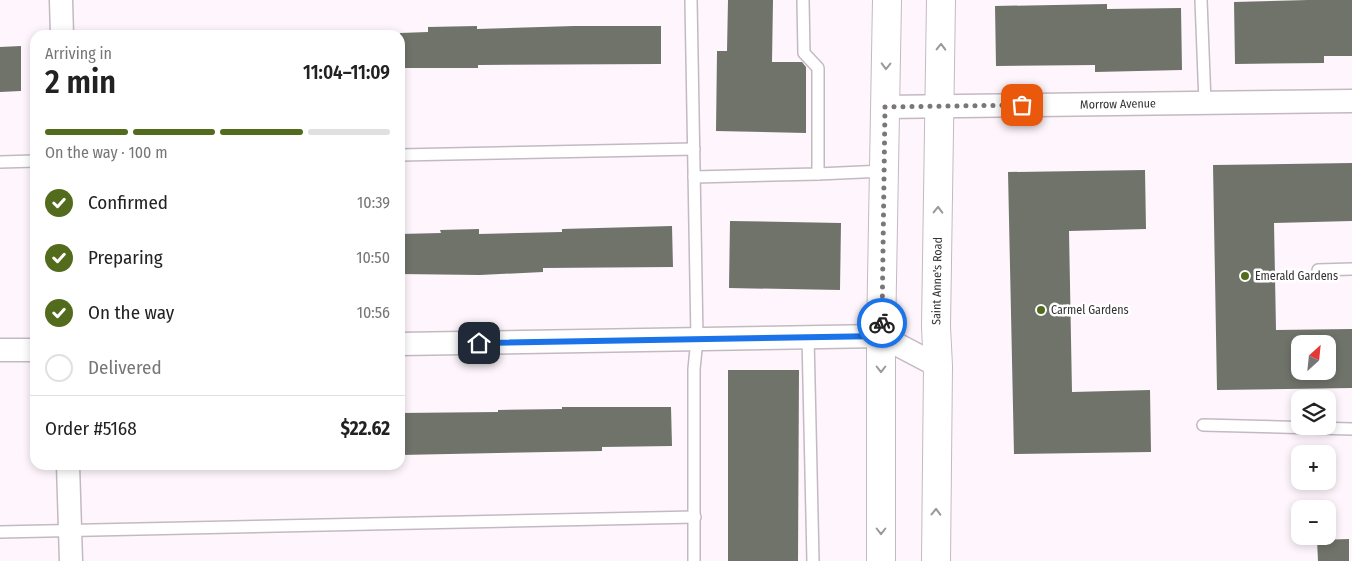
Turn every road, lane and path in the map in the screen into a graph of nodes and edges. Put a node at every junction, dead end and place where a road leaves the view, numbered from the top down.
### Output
1 (61, 0) edge
2 (691, 0) edge
3 (803, 0) edge
4 (887, 0) edge
5 (941, 0) edge
6 (1201, 0) edge
7 (62, 30) edge
8 (1352, 101) edge
9 (1205, 103) junction
10 (940, 106) junction
11 (885, 107) junction
12 (694, 149) junction
13 (405, 155) edge
14 (30, 161) edge
15 (0, 162) edge
16 (884, 171) junction
17 (818, 174) junction
18 (694, 176) junction
19 (1352, 269) edge
20 (1318, 270) dead end
21 (882, 336) junction
22 (808, 337) junction
23 (697, 339) junction
24 (405, 344) edge
25 (0, 350) edge
26 (30, 350) edge
27 (938, 366) junction
28 (1203, 425) dead end
29 (1352, 429) edge
30 (68, 470) edge
31 (695, 517) junction
32 (70, 531) junction
33 (0, 532) edge
34 (71, 561) edge
35 (694, 561) edge
36 (813, 561) edge
37 (880, 561) edge
38 (936, 561) edge

1 - 7 street
2 - 12 lane
3 - 17 lane
4 -> 11 main road
10 -> 5 main road, Saint Anne's Road
6 - 9 lane
8 - 9 street, Morrow Avenue
9 - 10 street, Morrow Avenue
10 - 11 street, Morrow Avenue
27 -> 10 main road, Saint Anne's Road
11 - 16 main road
12 - 13 lane
12 - 18 lane
14 - 15 lane
16 - 17 lane
16 - 21 main road
17 - 18 lane
18 - 23 lane
19 - 20 lane
21 - 22 street
21 - 27 street
21 -> 37 main road
22 - 23 street
22 - 36 lane
23 - 24 street
23 - 31 lane
25 - 26 street
38 -> 27 main road, Saint Anne's Road
28 - 29 lane
30 - 32 street
31 - 32 lane
31 - 35 lane
32 - 33 lane
32 - 34 street

